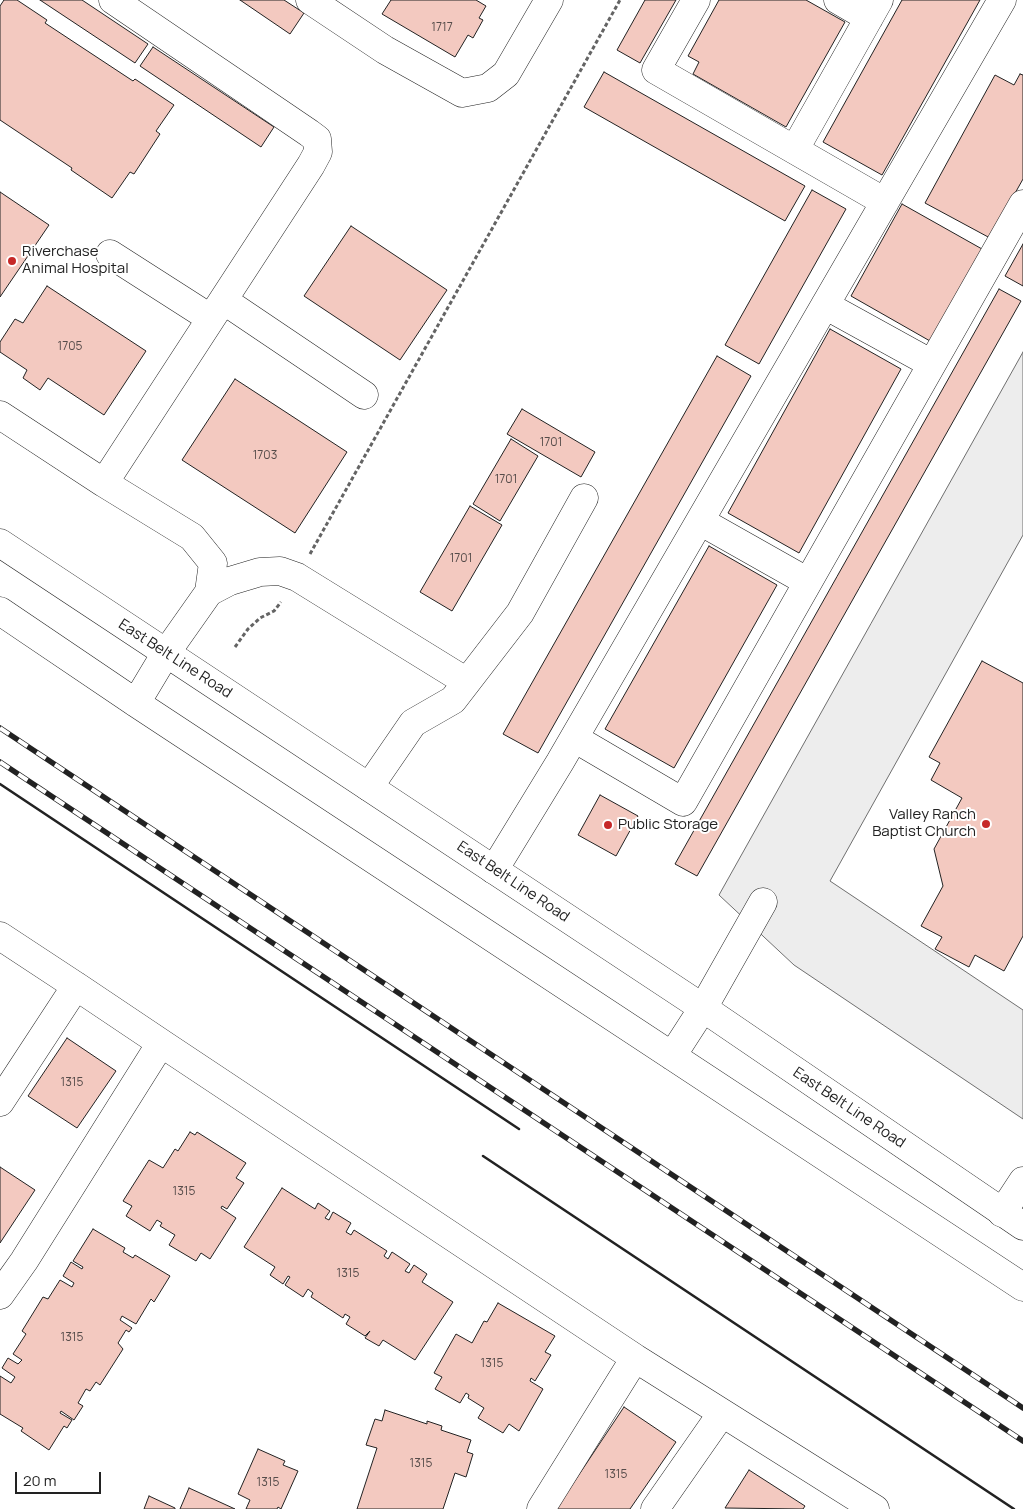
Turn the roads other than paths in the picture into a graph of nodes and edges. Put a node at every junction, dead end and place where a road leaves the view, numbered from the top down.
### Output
1 (113, 0) edge
2 (549, 0) edge
3 (696, 0) edge
4 (838, 0) edge
5 (1002, 0) edge
6 (1020, 0) edge
7 (320, 3) edge
8 (1023, 4) edge
9 (874, 9) edge
10 (795, 149) junction
11 (885, 202) junction
12 (1023, 204) edge
13 (110, 254) dead end
14 (825, 305) junction
15 (217, 309) junction
16 (932, 364) junction
17 (364, 395) dead end
18 (0, 416) edge
19 (104, 483) junction
20 (584, 498) dead end
21 (700, 521) junction
22 (0, 543) edge
23 (808, 582) junction
24 (209, 592) junction
25 (0, 611) edge
26 (166, 652) junction
27 (467, 682) junction
28 (136, 703) junction
29 (574, 738) junction
30 (369, 787) junction
31 (494, 870) junction
32 (763, 902) dead end
33 (0, 936) edge
34 (76, 986) junction
35 (703, 1008) junction
36 (161, 1043) junction
37 (672, 1056) junction
38 (0, 1102) edge
39 (1023, 1181) edge
40 (1013, 1219) edge
41 (1023, 1287) edge
42 (0, 1295) edge
43 (635, 1358) junction
44 (722, 1413) junction
45 (541, 1509) edge
46 (655, 1509) edge
47 (875, 1509) edge

1 - 15 main road
2 - 7 main road
3 - 10 main road
4 - 9 main road
5 - 11 main road
6 - 8 main road
9 - 10 main road
10 - 11 main road
11 - 14 main road
12 - 16 main road
13 - 15 main road
14 - 16 main road
14 - 21 main road
15 - 17 main road
15 - 19 main road
16 - 23 main road
18 - 19 main road
19 - 24 main road
20 - 27 main road
21 - 23 main road
21 - 29 main road
22 - 26 main road, East Belt Line Road
23 - 29 main road
24 - 26 main road
24 - 27 main road
25 - 28 main road
26 - 28 main road
26 - 30 main road, East Belt Line Road
27 - 30 main road
28 - 37 main road
29 - 31 main road
30 - 31 main road, East Belt Line Road
31 - 35 main road, East Belt Line Road
32 - 35 main road
33 - 34 main road
34 - 36 main road
34 - 38 main road
35 - 37 main road
35 - 40 main road, East Belt Line Road
36 - 42 main road
36 - 43 main road
37 - 41 main road
39 - 40 main road
43 - 44 main road
43 - 45 main road
44 - 46 main road
44 - 47 main road

